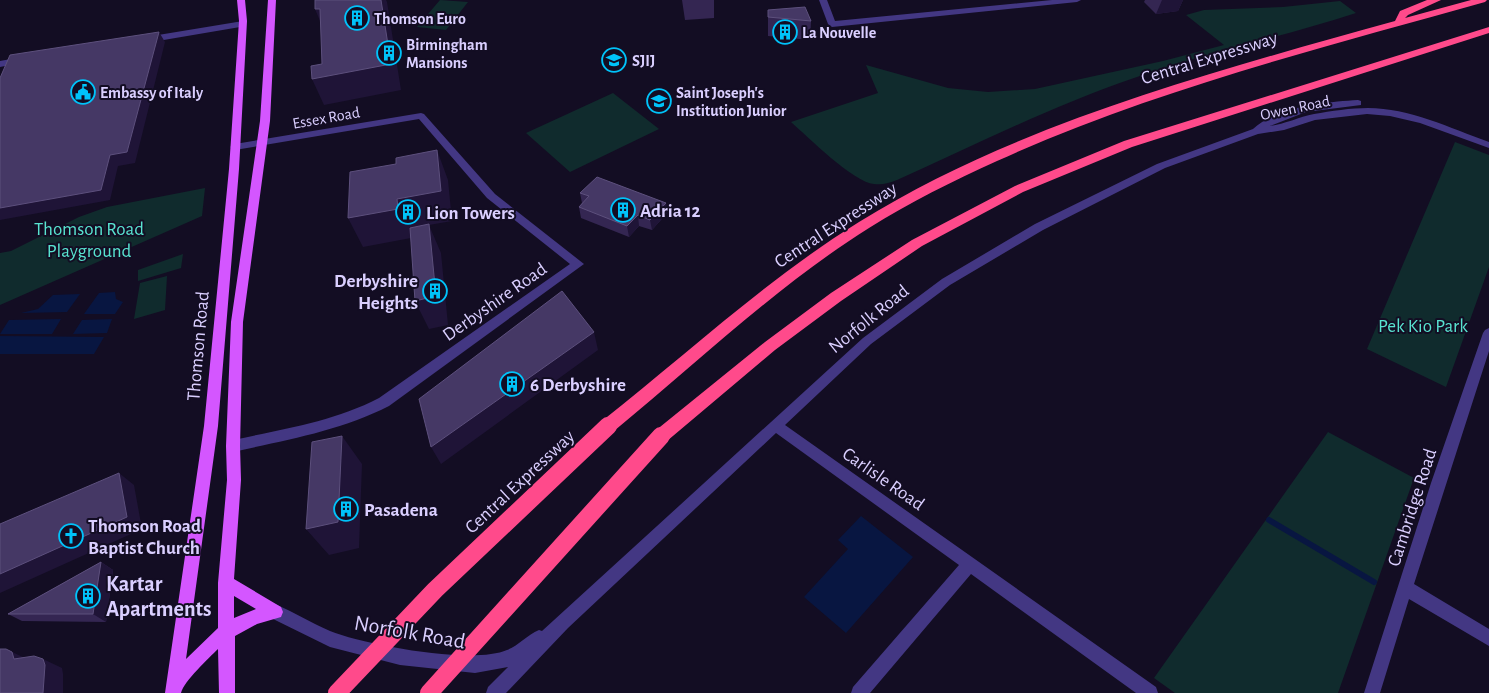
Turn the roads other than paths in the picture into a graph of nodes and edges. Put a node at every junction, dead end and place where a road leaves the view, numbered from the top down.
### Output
1 (241, 0) edge
2 (822, 0) edge
3 (1077, 0) edge
4 (1436, 0) edge
5 (1482, 0) edge
6 (273, 1) edge
7 (243, 24) junction
8 (1397, 24) junction
9 (1489, 30) edge
10 (1468, 37) junction
11 (1489, 37) edge
12 (133, 42) edge
13 (36, 58) edge
14 (0, 64) edge
15 (421, 116) joint
16 (1256, 130) junction
17 (1489, 136) edge
18 (261, 143) junction
19 (1489, 145) edge
20 (235, 147) junction
21 (1489, 333) edge
22 (775, 425) junction
23 (233, 446) junction
24 (970, 563) junction
25 (226, 583) junction
26 (1406, 588) junction
27 (275, 612) junction
28 (562, 622) junction
29 (227, 631) junction
30 (1489, 638) edge
31 (174, 689) edge
32 (227, 693) edge
33 (336, 693) edge
34 (429, 693) edge
35 (494, 693) edge
36 (859, 693) edge
37 (1150, 693) edge
38 (1372, 693) edge

1 - 7 main road, Thomson Road
2 - 3 street
4 - 8 highway
5 - 8 highway, Central Expressway
6 - 18 main road, Thomson Road
7 - 12 street
7 - 20 main road, Thomson Road
8 - 33 highway, Central Expressway, bridge
9 - 10 highway
10 - 11 highway
10 - 34 highway, bridge
13 - 14 street
15 - 18 street, Essex Road
15 - 23 street, Derbyshire Road
16 - 17 street, Owen Road
16 - 19 street, Owen Road
16 - 22 street, Norfolk Road
18 - 20 street, Essex Road
18 - 23 main road, Thomson Road
20 - 31 main road, Thomson Road
21 - 26 street, Cambridge Road
22 - 24 street, Carlisle Road
22 - 28 street, Norfolk Road
23 - 25 main road, Thomson Road
24 - 36 street
24 - 37 street, Carlisle Road
25 - 27 main road
25 - 29 main road, Thomson Road
26 - 30 street
26 - 38 street, Cambridge Road
27 - 28 street, Norfolk Road
27 - 29 main road
28 - 35 street, Norfolk Road
29 - 31 main road
29 - 32 main road, Thomson Road

